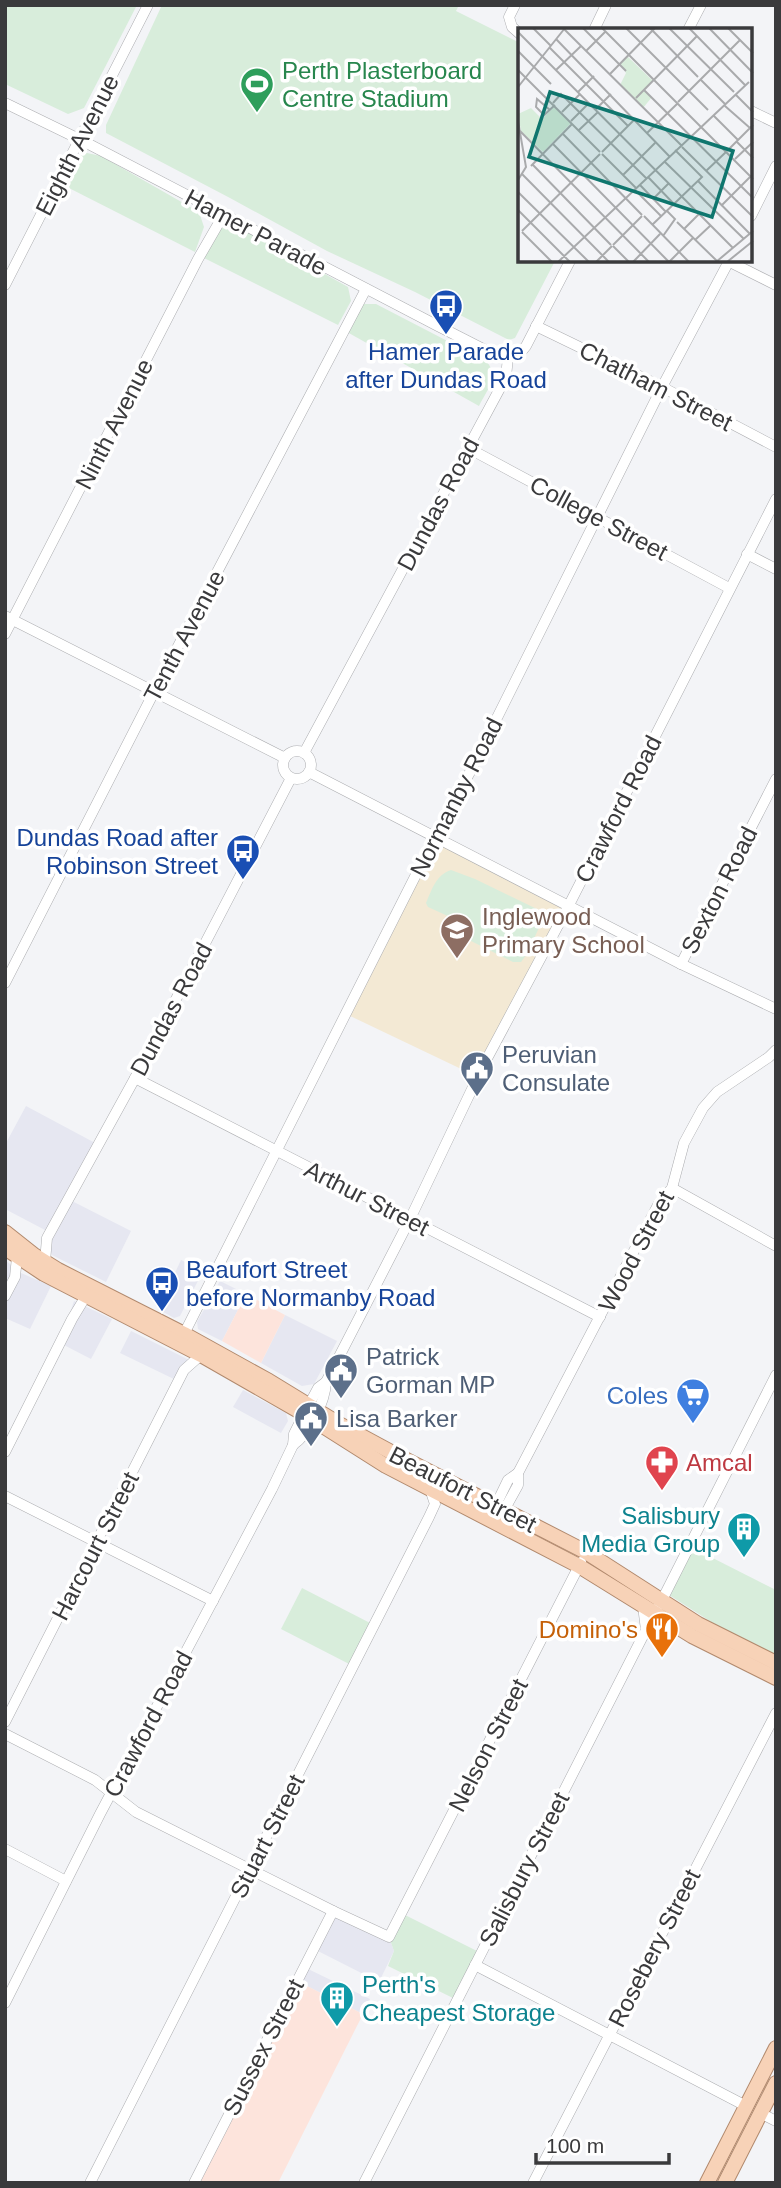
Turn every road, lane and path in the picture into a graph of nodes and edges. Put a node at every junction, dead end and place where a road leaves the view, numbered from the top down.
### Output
1 (149, 5) edge
2 (515, 5) edge
3 (606, 5) edge
4 (701, 5) edge
5 (595, 28) edge
6 (689, 28) edge
7 (518, 32) edge
8 (5, 103) edge
9 (753, 112) edge
10 (776, 122) edge
11 (81, 139) junction
12 (776, 166) edge
13 (753, 212) edge
14 (223, 214) junction
15 (569, 262) edge
16 (727, 262) edge
17 (730, 262) edge
18 (5, 285) edge
19 (776, 285) edge
20 (366, 289) junction
21 (536, 326) junction
22 (508, 357) junction
23 (662, 387) junction
24 (776, 447) edge
25 (468, 448) junction
26 (776, 499) edge
27 (598, 517) junction
28 (747, 554) junction
29 (776, 569) edge
30 (729, 588) junction
31 (9, 618) edge
32 (5, 634) edge
33 (154, 692) junction
34 (304, 752) junction
35 (285, 758) junction
36 (309, 772) junction
37 (291, 778) junction
38 (776, 779) edge
39 (435, 837) junction
40 (569, 905) junction
41 (681, 964) junction
42 (5, 984) edge
43 (776, 1009) edge
44 (776, 1050) edge
45 (135, 1078) junction
46 (277, 1151) junction
47 (672, 1188) junction
48 (410, 1219) junction
49 (5, 1232) edge
50 (47, 1238) junction
51 (776, 1246) edge
52 (16, 1251) edge
53 (39, 1264) junction
54 (15, 1277) junction
55 (70, 1288) junction
56 (89, 1292) junction
57 (5, 1296) edge
58 (600, 1317) junction
59 (72, 1319) junction
60 (184, 1340) junction
61 (201, 1355) junction
62 (184, 1370) junction
63 (776, 1375) edge
64 (311, 1412) junction
65 (5, 1451) edge
66 (430, 1488) junction
67 (5, 1496) edge
68 (500, 1507) junction
69 (493, 1521) junction
70 (97, 1542) junction
71 (586, 1552) junction
72 (579, 1566) junction
73 (662, 1600) junction
74 (213, 1601) junction
75 (649, 1610) junction
76 (670, 1623) junction
77 (646, 1630) junction
78 (776, 1663) edge
79 (776, 1678) edge
80 (776, 1713) edge
81 (5, 1722) edge
82 (5, 1734) edge
83 (112, 1793) junction
84 (5, 1849) edge
85 (251, 1870) junction
86 (66, 1881) junction
87 (333, 1911) junction
88 (475, 1965) junction
89 (5, 2003) edge
90 (610, 2035) junction
91 (776, 2048) edge
92 (776, 2083) edge
93 (746, 2106) junction
94 (760, 2113) junction
95 (776, 2121) edge
96 (90, 2183) edge
97 (194, 2183) edge
98 (364, 2183) edge
99 (533, 2183) edge
100 (707, 2183) edge
101 (725, 2183) edge

1 - 11 street, Eighth Avenue
2 - 7 street
3 - 5 street
4 - 6 street
8 - 11 street, Hamer Parade
9 - 10 street
11 - 14 street, Hamer Parade
11 - 18 street, Eighth Avenue
12 - 13 street
14 - 20 street, Hamer Parade
14 - 31 street, Ninth Avenue
15 - 21 street
16 - 23 street, Normanby Road
17 - 19 street
20 - 22 street, Hamer Parade
20 - 33 street, Tenth Avenue
21 - 22 street
21 - 23 street, Chatham Street
22 - 25 street, Dundas Road
23 - 24 street, Chatham Street
23 - 27 street, Normanby Road
25 - 27 street, College Street
25 - 34 street, Dundas Road
26 - 28 street, Crawford Road
27 - 30 street, College Street
27 - 39 street, Normanby Road
28 - 29 street
28 - 30 street, Crawford Road
30 - 40 street, Crawford Road
31 - 32 street, Ninth Avenue
31 - 33 street
33 - 35 street
33 - 42 street, Tenth Avenue
34 - 35 street
34 - 36 street
35 - 37 street
36 - 37 street
36 - 39 street
37 - 45 street, Dundas Road
38 - 41 street, Sexton Road
39 - 40 street
39 - 46 street, Normanby Road
40 - 41 street
40 - 48 street, Crawford Road
41 - 43 street
44 - 47 street, Wood Street
45 - 46 street, Arthur Street
45 - 50 street, Dundas Road
46 - 48 street, Arthur Street
46 - 60 street, Normanby Road
47 - 51 street
47 - 58 street, Wood Street
48 - 58 street, Arthur Street
48 - 64 street, Crawford Road
49 - 52 main road, Beaufort Street
50 - 52 street
50 - 53 street, Dundas Road
52 - 53 main road, Beaufort Street
52 - 54 street
53 - 54 street
53 - 55 main road, Beaufort Street
53 - 56 main road, Beaufort Street
54 - 57 street
55 - 56 main road, Beaufort Street
55 - 59 street
56 - 59 street
56 - 60 main road, Beaufort Street
58 - 68 street, Wood Street
59 - 65 street
60 - 61 main road, Beaufort Street
60 - 62 street, Harcourt Street
60 - 64 main road, Beaufort Street
61 - 62 street, Harcourt Street
61 - 64 main road, Beaufort Street
62 - 70 street, Harcourt Street
63 - 73 street
64 - 66 main road, Beaufort Street
64 - 68 main road, Beaufort Street
64 - 74 street, Crawford Road
66 - 69 main road, Beaufort Street
66 - 85 street, Stuart Street
67 - 70 street
68 - 69 street, Wood Street
68 - 71 main road, Beaufort Street
69 - 72 main road, Beaufort Street
70 - 74 street
70 - 81 street, Harcourt Street
71 - 72 street, Nelson Street
71 - 73 main road, Beaufort Street
72 - 75 main road, Beaufort Street
72 - 87 street, Nelson Street
73 - 75 street
73 - 78 main road, Beaufort Street
74 - 83 street, Crawford Road
75 - 76 main road, Beaufort Street
75 - 77 street
76 - 77 street
76 - 79 main road, Beaufort Street
77 - 88 street, Salisbury Street
80 - 90 street, Rosebery Street
82 - 83 street
83 - 85 street
83 - 86 street, Crawford Road
84 - 86 street
85 - 87 street
85 - 96 street, Stuart Street
86 - 89 street, Crawford Road
87 - 97 street, Sussex Street
88 - 90 street
88 - 98 street, Salisbury Street
90 - 93 street
90 - 99 street, Rosebery Street
91 - 93 main road
92 - 94 main road
93 - 100 main road
94 - 95 street
94 - 101 main road

